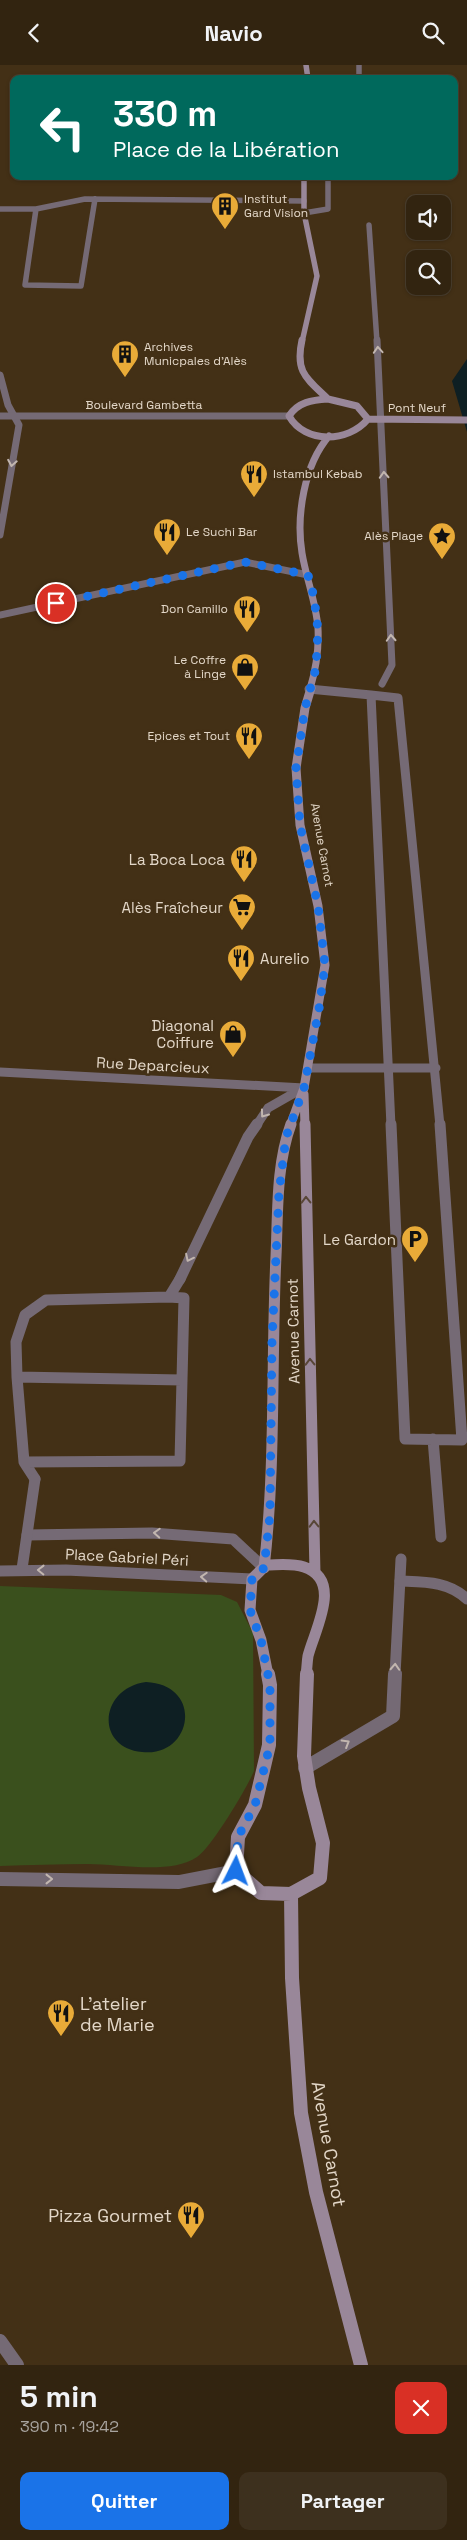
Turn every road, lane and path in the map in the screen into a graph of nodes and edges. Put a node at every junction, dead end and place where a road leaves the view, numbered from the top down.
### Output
1 (304, 180) edge
2 (328, 180) edge
3 (95, 199) junction
4 (304, 201) junction
5 (0, 209) edge
6 (36, 209) junction
7 (304, 213) junction
8 (369, 225) dead end
9 (0, 375) edge
10 (328, 399) junction
11 (14, 415) junction
12 (0, 416) edge
13 (289, 416) junction
14 (368, 419) junction
15 (467, 420) edge
16 (329, 436) junction
17 (0, 535) edge
18 (308, 575) junction
19 (0, 615) edge
20 (382, 684) dead end
21 (309, 689) junction
22 (372, 695) junction
23 (388, 1067) junction
24 (308, 1068) junction
25 (436, 1068) junction
26 (0, 1073) edge
27 (304, 1088) junction
28 (168, 1297) junction
29 (17, 1377) junction
30 (182, 1380) junction
31 (433, 1439) junction
32 (24, 1462) junction
33 (27, 1535) junction
34 (441, 1537) dead end
35 (401, 1559) dead end
36 (264, 1568) junction
37 (22, 1569) junction
38 (0, 1571) edge
39 (315, 1573) junction
40 (252, 1579) junction
41 (400, 1581) junction
42 (467, 1599) edge
43 (305, 1768) junction
44 (236, 1871) junction
45 (0, 1879) edge
46 (291, 1894) junction
47 (0, 2341) edge
48 (17, 2365) edge
49 (361, 2365) edge

1 - 4 main road
2 - 7 street
3 - 4 street
3 - 6 street
3 - 6 street
4 - 7 main road
5 - 6 street
7 - 10 main road
20 -> 8 street
9 - 11 street
10 - 13 main road
10 - 14 main road
11 - 12 street, Boulevard Gambetta
11 - 13 street, Boulevard Gambetta
11 -> 17 street
13 - 16 main road
14 - 15 main road, Pont Neuf
14 - 16 main road
16 - 18 main road, Avenue Carnot
18 - 19 street
18 - 21 main road, Avenue Carnot
21 - 22 street
21 - 24 main road, Avenue Carnot
22 - 23 street
22 - 25 street
23 - 24 street
23 - 25 street
23 - 31 street
24 - 27 main road, Avenue Carnot
25 - 31 street
26 - 27 street, Rue Deparcieux
27 -> 28 street
27 - 36 main road, Avenue Carnot
39 -> 27 main road, Avenue Carnot
28 - 29 street
28 - 30 street
29 - 30 street
29 - 32 street
30 - 32 street
31 - 34 street
32 - 33 street
36 -> 33 street
33 - 37 street
35 - 41 street
36 - 39 main road
36 - 40 main road
37 - 38 street, Place Gabriel Péri
40 -> 37 street, Place Gabriel Péri
39 - 43 main road, Avenue Carnot
40 - 44 main road
41 - 42 street
43 -> 41 street
43 - 46 main road, Avenue Carnot
45 -> 44 street
44 - 46 main road
46 - 49 main road, Avenue Carnot
47 - 48 street

